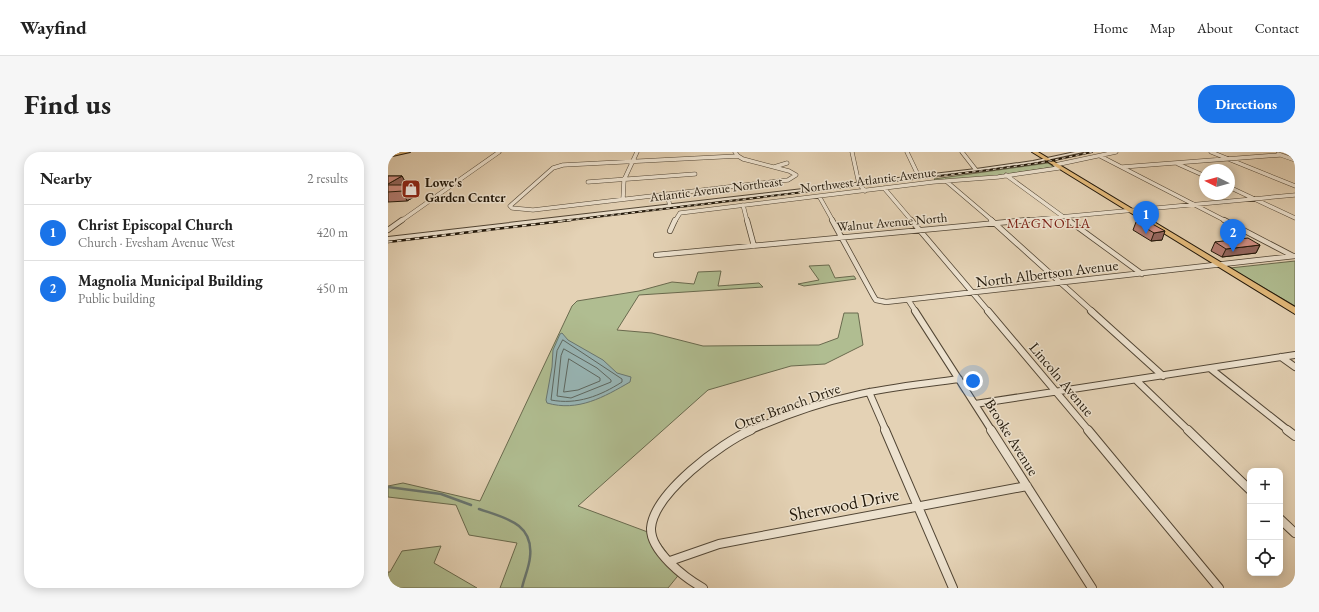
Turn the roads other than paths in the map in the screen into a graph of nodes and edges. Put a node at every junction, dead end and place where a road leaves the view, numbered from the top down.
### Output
1 (407, 152) edge
2 (498, 152) edge
3 (506, 152) edge
4 (637, 152) edge
5 (735, 152) edge
6 (852, 152) edge
7 (907, 152) edge
8 (962, 152) edge
9 (1034, 152) edge
10 (1081, 152) edge
11 (1116, 152) edge
12 (1210, 152) edge
13 (1274, 152) edge
14 (388, 155) edge
15 (1280, 155) junction
16 (738, 156) junction
17 (1100, 156) junction
18 (1046, 159) junction
19 (1228, 159) junction
20 (1295, 160) edge
21 (633, 161) junction
22 (787, 163) dead end
23 (1177, 163) junction
24 (761, 164) junction
25 (1057, 166) junction
26 (774, 167) junction
27 (1121, 167) junction
28 (753, 168) dead end
29 (976, 170) junction
30 (1199, 173) edge
31 (695, 174) dead end
32 (1006, 175) junction
33 (919, 177) junction
34 (624, 180) junction
35 (946, 181) junction
36 (588, 182) dead end
37 (859, 184) junction
38 (1295, 186) edge
39 (884, 188) junction
40 (1235, 190) edge
41 (865, 191) junction
42 (667, 194) junction
43 (1295, 195) edge
44 (819, 196) junction
45 (623, 199) junction
46 (1254, 199) junction
47 (1194, 205) junction
48 (670, 206) junction
49 (743, 206) junction
50 (1130, 211) junction
51 (1064, 217) junction
52 (1295, 218) edge
53 (995, 223) junction
54 (388, 230) edge
55 (920, 230) junction
56 (670, 231) dead end
57 (842, 238) junction
58 (388, 239) edge
59 (754, 246) junction
60 (656, 255) dead end
61 (1294, 256) edge
62 (1220, 265) junction
63 (1142, 274) junction
64 (1060, 283) junction
65 (973, 293) junction
66 (909, 301) junction
67 (1295, 311) edge
68 (1295, 355) edge
69 (1281, 357) junction
70 (1295, 367) edge
71 (1211, 369) junction
72 (1163, 376) junction
73 (959, 380) junction
74 (1137, 381) junction
75 (869, 392) junction
76 (1057, 392) junction
77 (975, 404) junction
78 (1295, 436) edge
79 (1027, 486) junction
80 (1247, 487) edge
81 (919, 506) junction
82 (1283, 522) edge
83 (1295, 533) edge
84 (670, 561) junction
85 (703, 588) edge
86 (953, 588) edge
87 (1092, 588) edge
88 (1219, 588) edge

1 - 14 highway
2 - 3 street
2 - 54 street
4 - 21 street
5 - 16 street
6 - 37 street
7 - 33 street
8 - 29 street
9 - 18 main road
10 - 18 street, Atlantic Avenue Northeast
11 - 17 street, Northwest Atlantic Avenue
12 - 19 street
13 - 15 street
15 - 19 street
15 - 20 street
16 - 21 street
16 - 24 street
17 - 25 street, Northwest Atlantic Avenue
17 - 27 street
18 - 25 main road
18 - 29 street, Atlantic Avenue Northeast
19 - 23 street
19 - 38 street
21 - 34 street
21 - 45 street
22 - 26 street
23 - 27 street
23 - 30 street
24 - 26 street
24 - 28 street
25 - 32 street, Northwest Atlantic Avenue
25 - 50 main road
26 - 42 street
27 - 47 street
29 - 33 street, Atlantic Avenue Northeast
31 - 34 street
32 - 35 street, Northwest Atlantic Avenue
32 - 51 street
33 - 37 street, Atlantic Avenue Northeast
34 - 36 street
34 - 45 street
35 - 39 street, Northwest Atlantic Avenue
35 - 53 street
37 - 41 street
37 - 48 street, Atlantic Avenue Northeast
39 - 41 street, Northwest Atlantic Avenue
39 - 55 street, Lincoln Avenue
40 - 46 street
41 - 44 street, Northwest Atlantic Avenue
42 - 45 street
42 - 48 street
43 - 46 street, Walnut Avenue North
44 - 49 street, Northwest Atlantic Avenue
44 - 57 street
46 - 47 street, Walnut Avenue North
46 - 52 street
47 - 50 street, Walnut Avenue North
47 - 61 street
48 - 58 street, Atlantic Avenue Northeast
49 - 56 street, Northwest Atlantic Avenue
49 - 59 street
50 - 51 street, Walnut Avenue North
50 - 62 main road
51 - 53 street, Walnut Avenue North
51 - 63 street
53 - 55 street, Walnut Avenue North
53 - 64 street
55 - 57 street, Walnut Avenue North
55 - 65 street, Lincoln Avenue
57 - 59 street, Walnut Avenue North
57 - 66 street, North Albertson Avenue
59 - 60 street, Walnut Avenue North
61 - 62 street, North Albertson Avenue
62 - 63 street, North Albertson Avenue
62 - 67 main road
63 - 64 street, North Albertson Avenue
64 - 65 street, North Albertson Avenue
64 - 72 street
65 - 66 street, North Albertson Avenue
65 - 76 street, Lincoln Avenue
66 - 73 street, Brooke Avenue
68 - 69 street
69 - 70 street
69 - 71 street
71 - 72 street
71 - 78 street
72 - 74 street
73 - 75 street, Otter Branch Drive
73 - 77 street, Brooke Avenue
74 - 76 street
74 - 80 street
75 - 81 street
75 - 84 street, Otter Branch Drive
76 - 77 street
76 - 88 street, Lincoln Avenue
77 - 79 street, Brooke Avenue
79 - 81 street, Sherwood Drive
79 - 87 street, Brooke Avenue
81 - 84 street, Sherwood Drive
81 - 86 street
82 - 83 street
84 - 85 street, Otter Branch Drive

